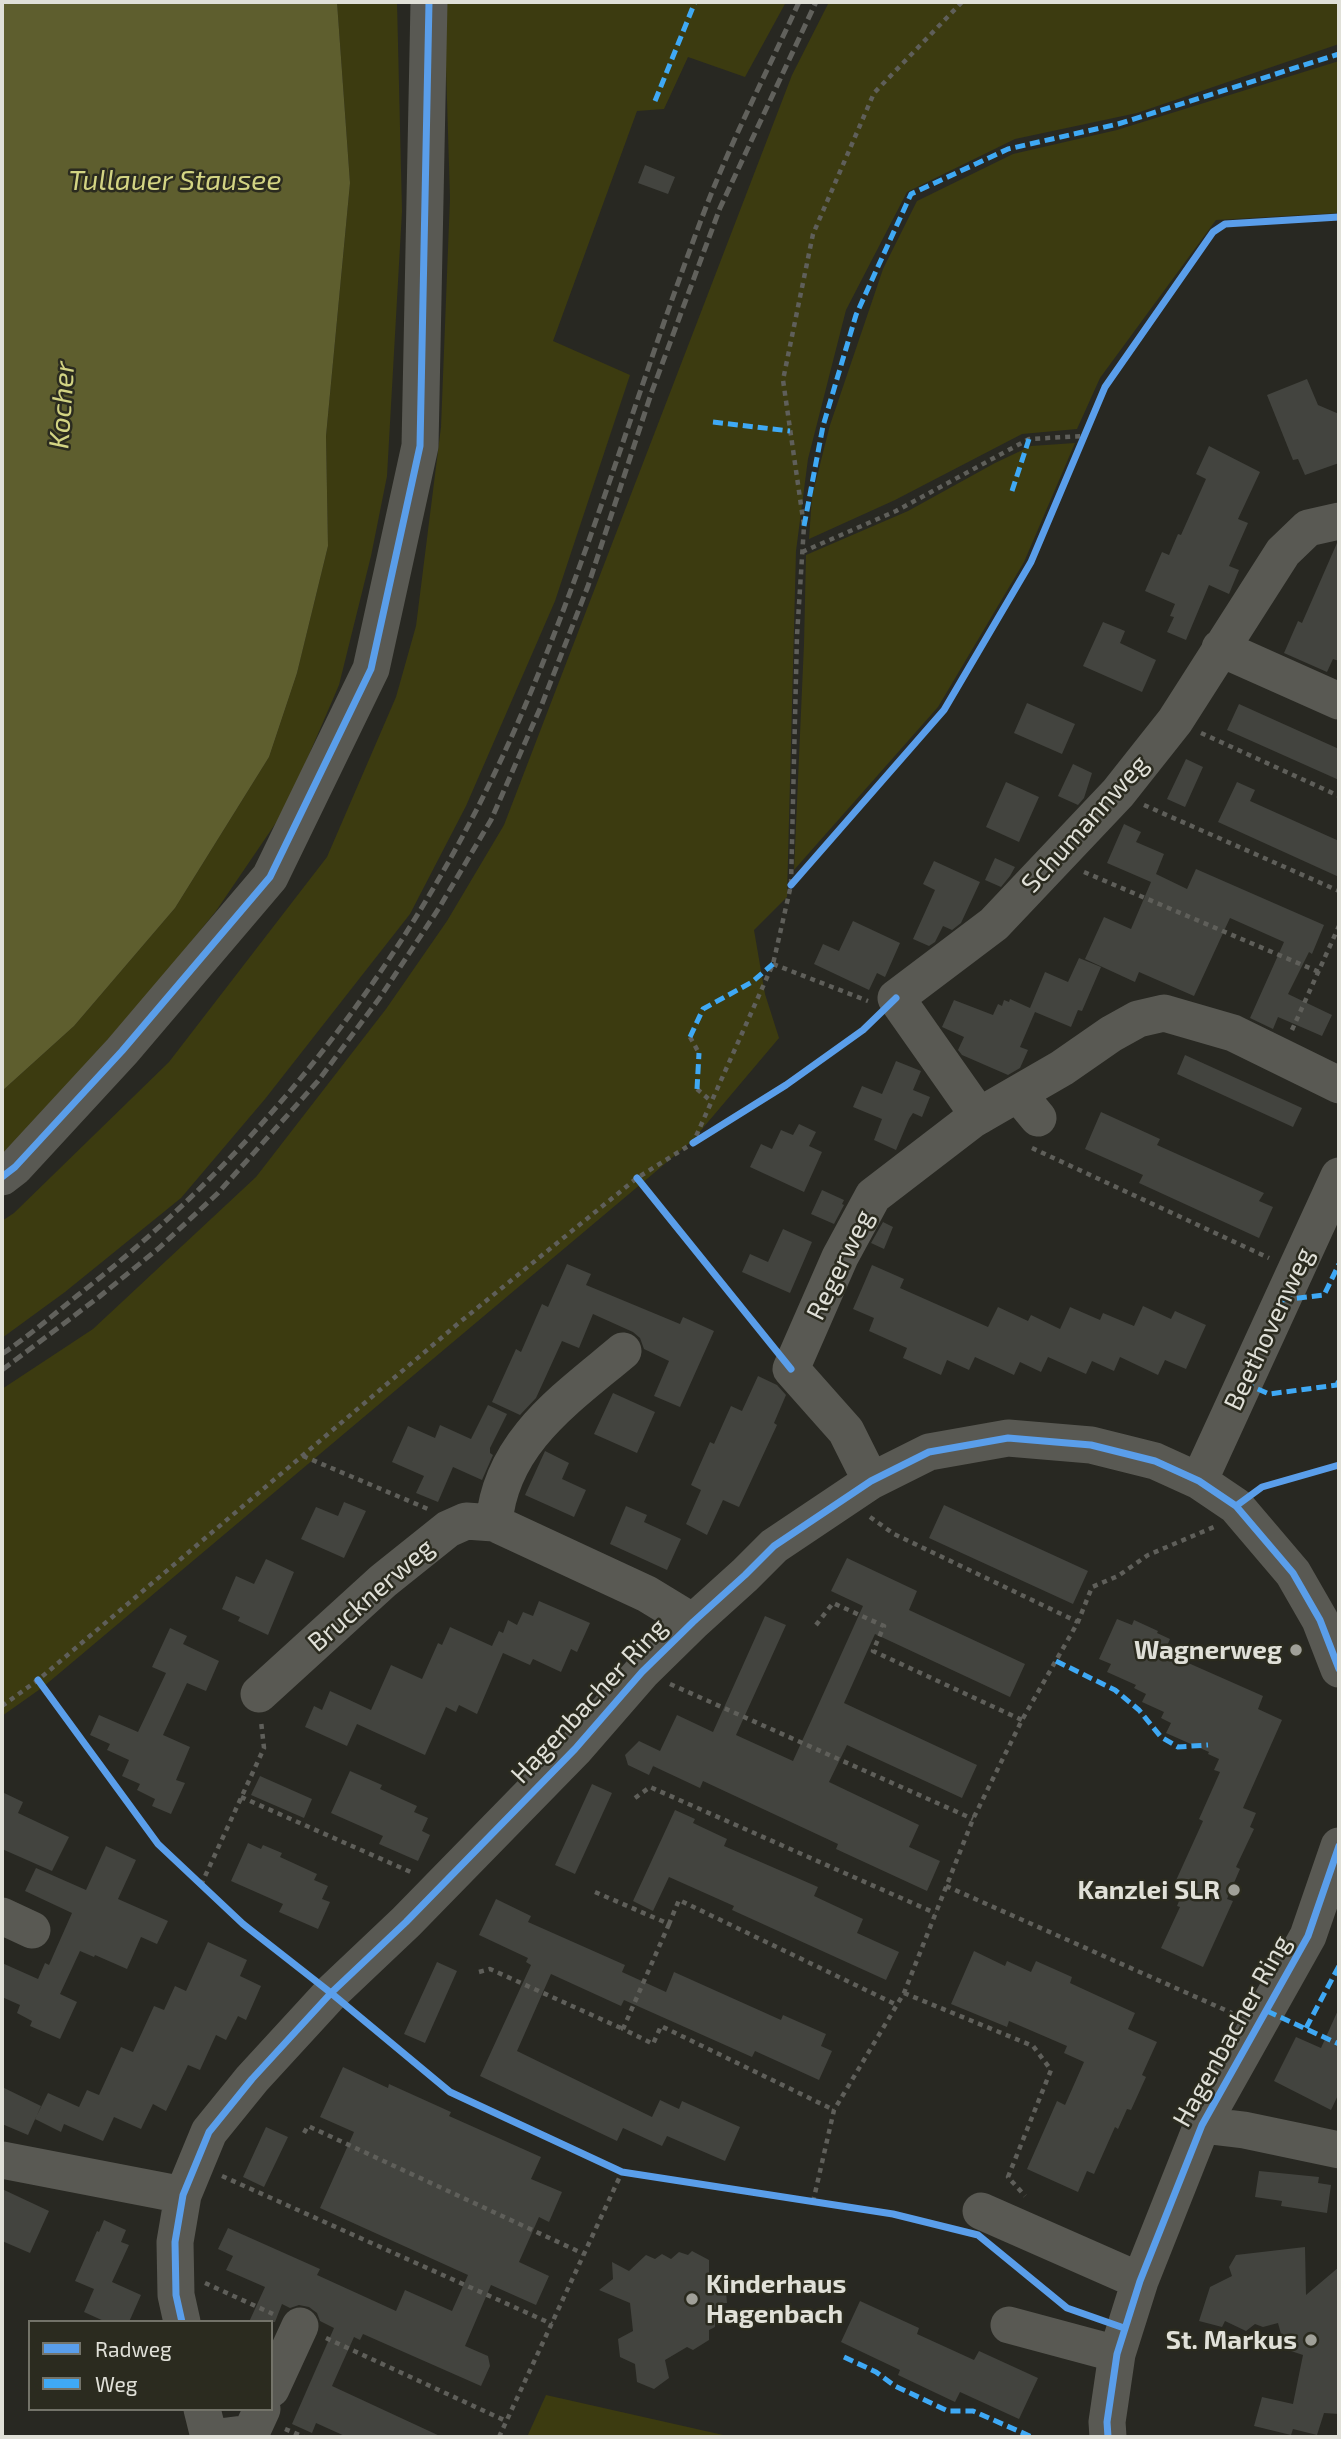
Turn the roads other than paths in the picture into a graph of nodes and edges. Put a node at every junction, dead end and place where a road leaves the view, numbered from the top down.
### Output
1 (429, 2) edge
2 (1339, 522) edge
3 (1220, 648) junction
4 (1339, 701) edge
5 (1339, 1085) edge
6 (979, 1116) junction
7 (1339, 1176) edge
8 (2, 1177) edge
9 (623, 1351) dead end
10 (1199, 1482) junction
11 (863, 1487) junction
12 (494, 1523) junction
13 (693, 1622) junction
14 (1339, 1669) edge
15 (259, 1693) road end
16 (1339, 1846) edge
17 (1202, 2125) junction
18 (1339, 2150) edge
19 (2, 2160) edge
20 (189, 2180) junction
21 (981, 2211) dead end
22 (1140, 2281) junction
23 (182, 2320) edge
24 (1009, 2325) dead end
25 (300, 2326) road end
26 (1116, 2354) junction
27 (273, 2385) edge
28 (202, 2411) edge
29 (261, 2411) edge
30 (209, 2437) edge
31 (219, 2437) edge
32 (1108, 2437) edge

1 - 8 street
2 - 3 street, Schumannweg
3 - 4 street
3 - 6 street, Schumannweg
5 - 6 street, Regerweg
6 - 11 street, Regerweg
7 - 10 street, Beethovenweg
9 - 12 street
10 - 11 street, Hagenbacher Ring
10 - 14 street, Hagenbacher Ring
11 - 13 street, Hagenbacher Ring
12 - 13 street, Brucknerweg
12 - 15 street, Brucknerweg
13 - 20 street, Hagenbacher Ring
16 - 17 street, Hagenbacher Ring
17 - 18 street
17 - 22 street, Hagenbacher Ring
19 - 20 street
20 - 23 street, Hagenbacher Ring
21 - 22 street
22 - 26 street, Hagenbacher Ring
24 - 26 street
25 - 27 street
26 - 32 street, Hagenbacher Ring
28 - 30 street
29 - 31 street

